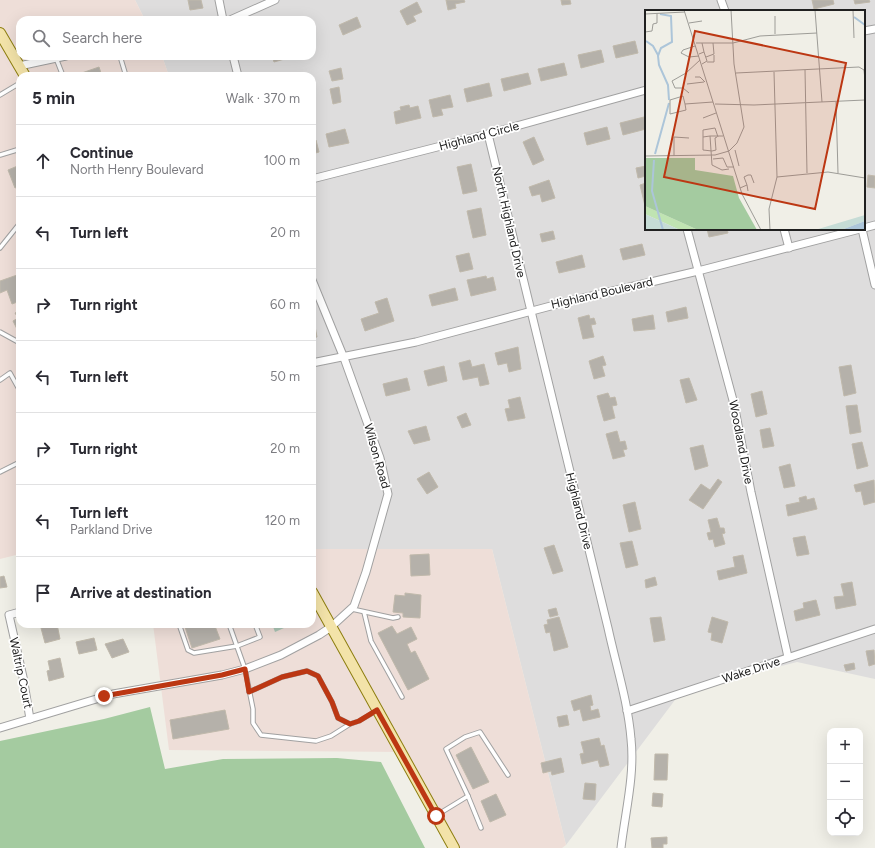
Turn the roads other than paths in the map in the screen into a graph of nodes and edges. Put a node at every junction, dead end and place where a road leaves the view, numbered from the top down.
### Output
1 (219, 0) edge
2 (275, 0) edge
3 (721, 0) edge
4 (724, 10) edge
5 (222, 16) edge
6 (239, 16) edge
7 (875, 28) edge
8 (865, 32) edge
9 (0, 33) edge
10 (47, 60) edge
11 (57, 60) edge
12 (121, 60) edge
13 (234, 60) edge
14 (19, 66) junction
15 (23, 72) edge
16 (61, 72) edge
17 (125, 72) edge
18 (237, 72) edge
19 (16, 85) edge
20 (645, 90) edge
21 (0, 95) edge
22 (488, 134) junction
23 (16, 150) edge
24 (0, 154) edge
25 (316, 178) edge
26 (875, 225) edge
27 (16, 228) edge
28 (865, 228) edge
29 (687, 230) edge
30 (784, 230) edge
31 (858, 230) edge
32 (862, 230) edge
33 (0, 248) edge
34 (788, 248) junction
35 (698, 271) junction
36 (875, 285) edge
37 (316, 290) edge
38 (530, 311) junction
39 (0, 332) edge
40 (16, 340) edge
41 (344, 358) junction
42 (316, 363) edge
43 (0, 380) edge
44 (16, 384) edge
45 (16, 464) edge
46 (0, 472) edge
47 (316, 599) edge
48 (350, 609) junction
49 (364, 612) junction
50 (16, 613) edge
51 (398, 617) dead end
52 (332, 626) junction
53 (180, 628) edge
54 (230, 628) edge
55 (257, 628) edge
56 (875, 629) edge
57 (237, 646) junction
58 (788, 657) junction
59 (245, 669) junction
60 (249, 692) junction
61 (402, 697) dead end
62 (377, 710) junction
63 (626, 711) junction
64 (30, 719) junction
65 (350, 724) junction
66 (0, 728) edge
67 (508, 775) dead end
68 (468, 796) junction
69 (436, 816) junction
70 (481, 828) dead end
71 (454, 848) edge
72 (621, 848) edge

1 - 5 street
2 - 6 street
3 - 4 street
7 - 8 street
9 - 14 main road
10 - 14 street
11 - 16 lane
12 - 17 lane
13 - 18 street
14 - 15 main road
19 - 21 lane
20 - 22 street, Highland Circle
22 - 25 street, Highland Circle
22 - 38 street, North Highland Drive
23 - 24 lane
26 - 28 street, Highland Boulevard
27 - 33 lane
29 - 35 street, Woodland Drive
30 - 34 street
31 - 34 street, Highland Boulevard
32 - 36 street
34 - 35 street, Highland Boulevard
35 - 38 street, Highland Boulevard
35 - 58 street, Woodland Drive
37 - 41 street, Wilson Road
38 - 41 street, Highland Boulevard
38 - 63 street, Highland Drive
39 - 40 lane
41 - 42 street, Highland Boulevard
41 - 48 street, Wilson Road
43 - 44 lane
45 - 46 lane
47 - 52 main road
48 - 49 lane
48 - 52 street, Wilson Road
49 - 51 lane
49 - 61 lane
50 - 64 street, Waltrip Court
52 - 59 street, Wilson Road
52 - 62 main road
53 - 57 lane
54 - 57 lane
55 - 57 lane
56 - 58 street, Wake Drive
57 - 59 lane
58 - 63 street, Wake Drive
59 - 60 lane
59 - 64 street, Wilson Road
60 - 65 lane
60 - 65 lane
62 - 65 lane
62 - 69 main road
63 - 72 street
64 - 66 street, Wilson Road
67 - 68 lane
68 - 69 lane
68 - 70 lane
69 - 71 main road

